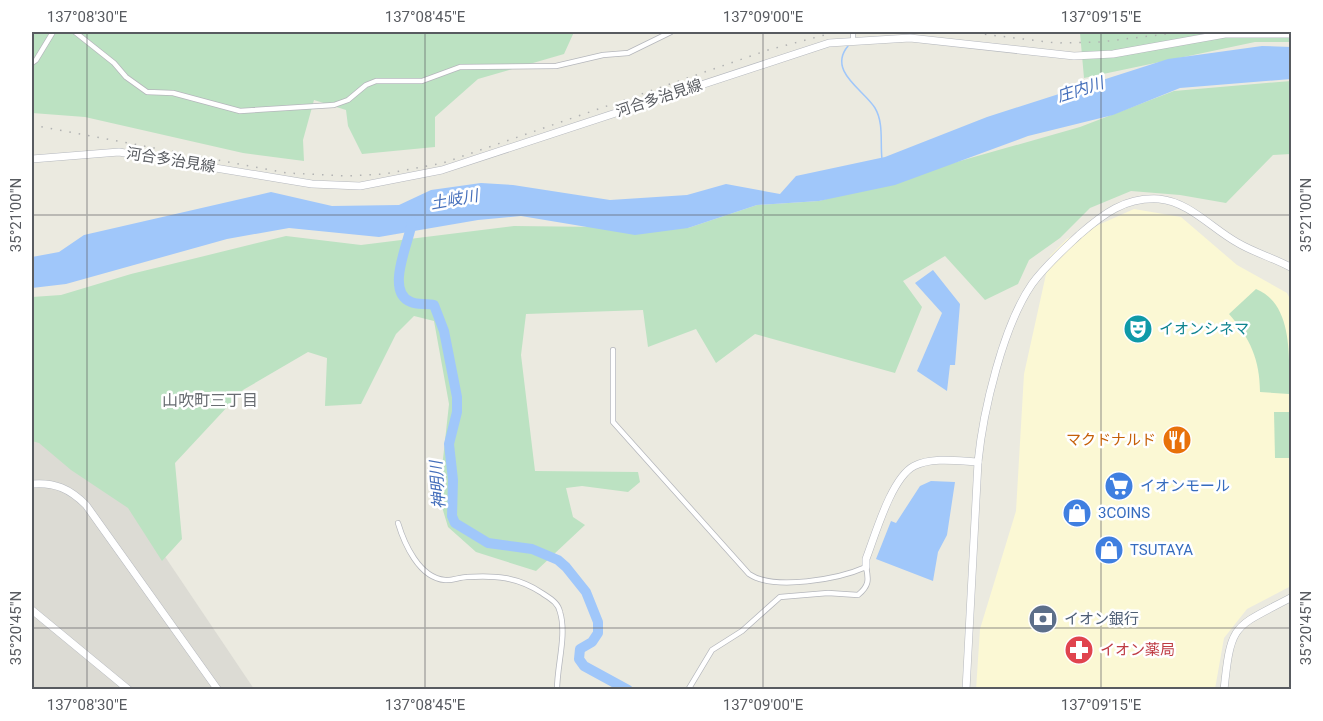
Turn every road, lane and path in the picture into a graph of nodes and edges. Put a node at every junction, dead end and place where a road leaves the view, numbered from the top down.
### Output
1 (53, 32) edge
2 (75, 32) edge
3 (670, 32) edge
4 (1292, 34) edge
5 (853, 35) edge
6 (32, 63) edge
7 (32, 159) edge
8 (1292, 268) edge
9 (613, 350) dead end
10 (978, 462) junction
11 (32, 484) edge
12 (398, 523) dead end
13 (866, 567) junction
14 (1292, 597) edge
15 (32, 610) edge
16 (129, 690) edge
17 (218, 690) edge
18 (557, 690) edge
19 (688, 690) edge
20 (966, 690) edge
21 (1224, 690) edge

1 - 6 street
2 - 3 street
4 - 5 street, 河合多治見線
5 - 7 street, 河合多治見線
8 - 10 street
9 - 13 street
10 - 13 street
10 - 20 street
11 - 17 street
12 - 18 street
13 - 19 street
14 - 21 street
15 - 16 street

